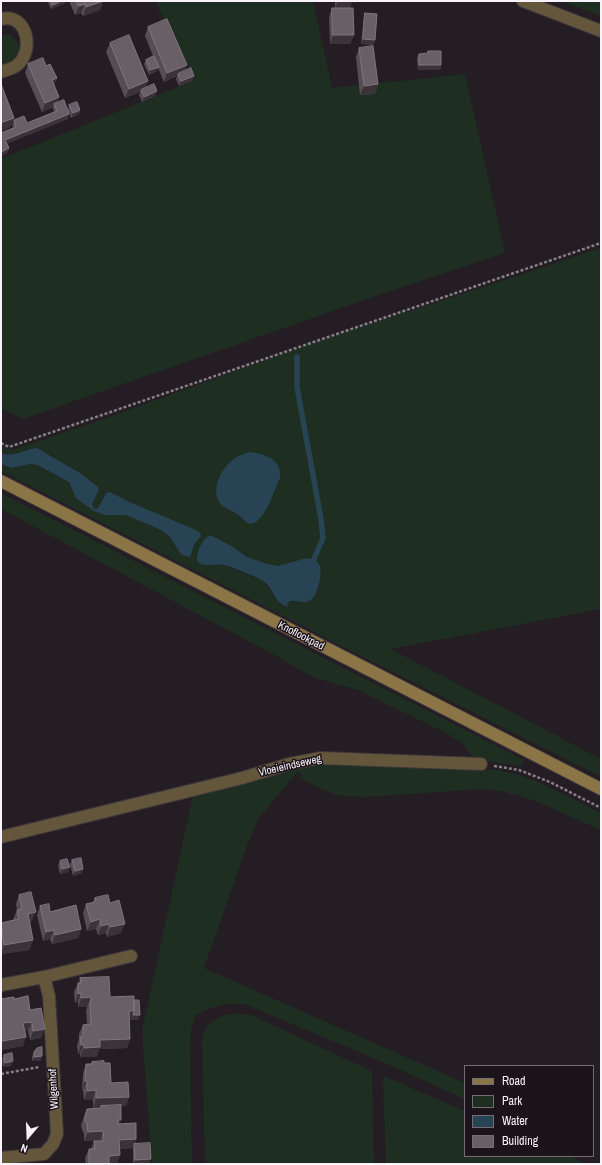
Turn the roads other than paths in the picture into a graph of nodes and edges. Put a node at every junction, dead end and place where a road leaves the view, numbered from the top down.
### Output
1 (523, 1) edge
2 (1, 19) edge
3 (601, 31) edge
4 (1, 72) edge
5 (1, 481) edge
6 (481, 764) road end
7 (601, 789) edge
8 (1, 837) edge
9 (131, 956) dead end
10 (44, 977) junction
11 (1, 985) edge
12 (1, 1158) edge

1 - 3 street
2 - 4 street
5 - 7 main road, Knoflookpad
6 - 8 street, Vloeieindseweg
9 - 10 street
10 - 11 street
10 - 12 street, Wilgenhof

